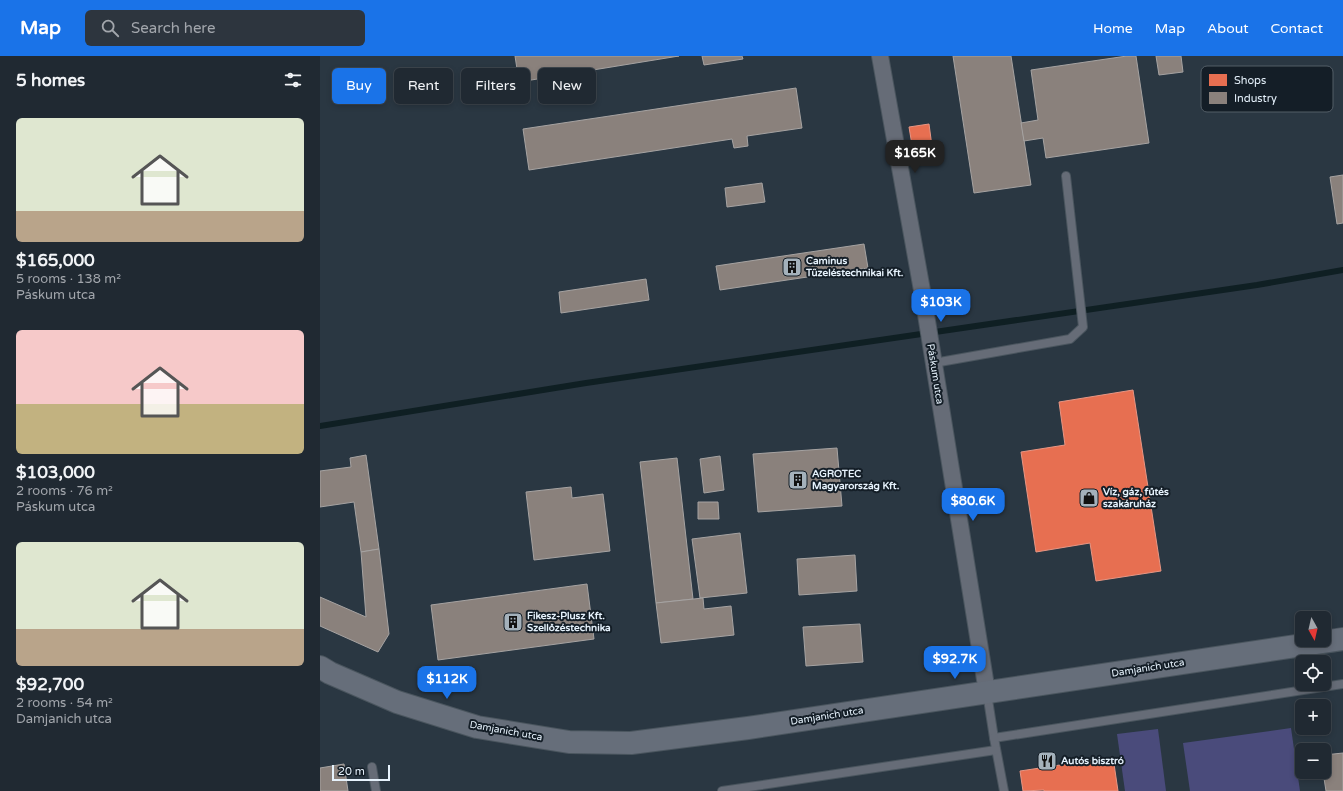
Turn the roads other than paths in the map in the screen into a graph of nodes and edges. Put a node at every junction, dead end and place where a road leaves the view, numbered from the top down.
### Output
1 (880, 56) edge
2 (1066, 176) dead end
3 (933, 359) junction
4 (1343, 639) edge
5 (320, 667) edge
6 (1343, 684) edge
7 (987, 692) junction
8 (994, 738) junction
9 (996, 750) junction
10 (372, 767) dead end
11 (376, 791) edge
12 (722, 791) edge
13 (1004, 791) edge

1 - 3 street, Páskum utca
2 - 3 lane
3 - 7 street, Páskum utca
4 - 7 main road, Damjanich utca
5 - 7 main road, Damjanich utca
6 - 8 lane
7 - 8 lane
8 - 9 lane
9 - 12 lane
9 - 13 lane
10 - 11 lane

